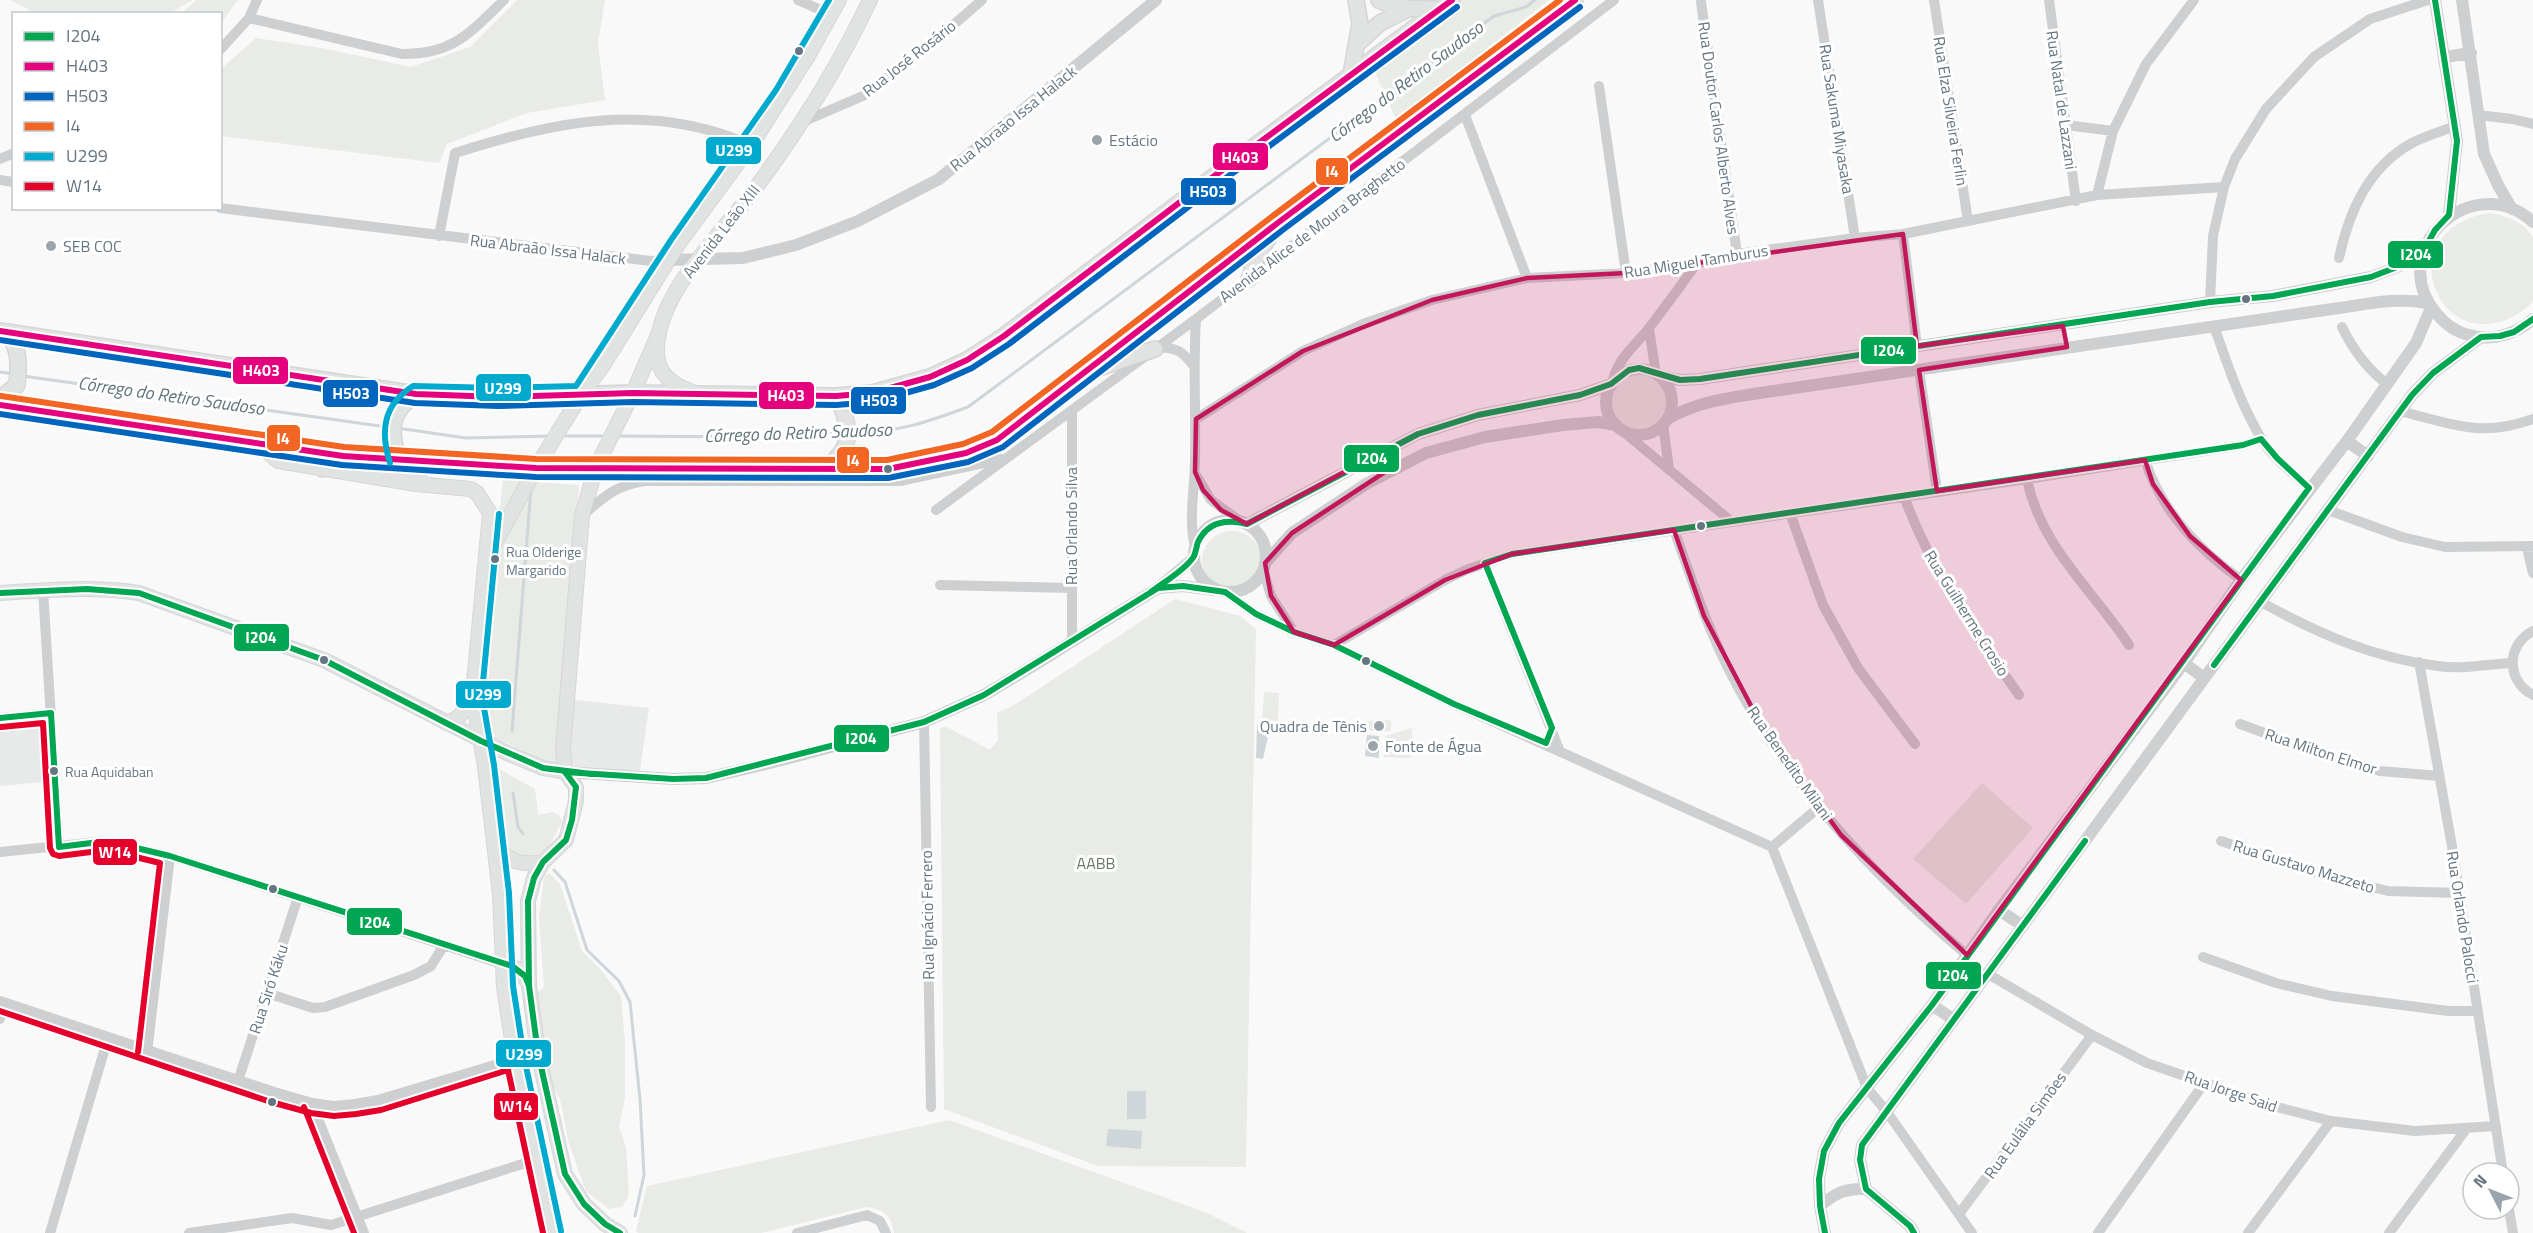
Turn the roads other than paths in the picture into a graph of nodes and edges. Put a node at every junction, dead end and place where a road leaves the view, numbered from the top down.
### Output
1 (257, 0) edge
2 (504, 0) edge
3 (798, 0) edge
4 (839, 0) edge
5 (870, 0) edge
6 (982, 0) edge
7 (1156, 0) edge
8 (1356, 0) edge
9 (1379, 0) edge
10 (1575, 0) edge
11 (1614, 0) edge
12 (1818, 0) edge
13 (1935, 0) edge
14 (2049, 0) edge
15 (2194, 0) edge
16 (2428, 0) edge
17 (2435, 0) edge
18 (2462, 0) edge
19 (1701, 2) dead end
20 (1447, 4) edge
21 (1408, 9) junction
22 (832, 15) junction
23 (249, 18) junction
24 (1357, 44) junction
25 (222, 48) edge
26 (2471, 53) junction
27 (2445, 57) junction
28 (1351, 75) junction
29 (1599, 86) dead end
30 (1465, 115) junction
31 (2478, 115) junction
32 (799, 124) junction
33 (2533, 124) edge
34 (2066, 125) junction
35 (2456, 126) junction
36 (2113, 131) junction
37 (751, 144) junction
38 (2224, 187) junction
39 (2097, 195) junction
40 (2076, 201) junction
41 (222, 208) edge
42 (2512, 208) junction
43 (2449, 215) junction
44 (1968, 221) junction
45 (1279, 222) junction
46 (2533, 222) edge
47 (1903, 234) junction
48 (439, 236) junction
49 (1855, 238) junction
50 (2425, 248) junction
51 (1737, 254) junction
52 (2339, 258) dead end
53 (668, 260) junction
54 (698, 261) junction
55 (1696, 264) junction
56 (1626, 273) junction
57 (1527, 278) junction
58 (1249, 279) junction
59 (2273, 296) junction
60 (2210, 302) junction
61 (2429, 305) junction
62 (2276, 316) junction
63 (1196, 319) junction
64 (2533, 319) edge
65 (2063, 326) junction
66 (2214, 326) junction
67 (2342, 327) dead end
68 (1648, 329) junction
69 (3, 332) edge
70 (658, 335) junction
71 (2481, 337) junction
72 (1917, 346) junction
73 (2067, 347) junction
74 (1155, 349) junction
75 (1193, 365) junction
76 (1780, 368) junction
77 (1919, 370) junction
78 (1079, 375) junction
79 (1658, 375) junction
80 (1612, 383) junction
81 (2387, 384) junction
82 (1782, 390) junction
83 (633, 393) junction
84 (698, 393) junction
85 (416, 394) junction
86 (581, 395) junction
87 (836, 396) junction
88 (0, 399) edge
89 (0, 405) edge
90 (1072, 410) junction
91 (2400, 411) junction
92 (1196, 419) junction
93 (2533, 419) edge
94 (1665, 422) junction
95 (1617, 426) junction
96 (1418, 434) junction
97 (2261, 439) junction
98 (2346, 441) junction
99 (257, 442) junction
100 (1426, 453) junction
101 (343, 456) junction
102 (2368, 456) junction
103 (1008, 457) junction
104 (399, 460) junction
105 (2145, 460) junction
106 (596, 467) junction
107 (536, 468) junction
108 (323, 469) junction
109 (724, 469) junction
110 (1669, 469) junction
111 (824, 470) junction
112 (1195, 472) junction
113 (2027, 479) junction
114 (641, 481) junction
115 (702, 481) junction
116 (425, 485) junction
117 (2309, 488) junction
118 (1936, 491) junction
119 (1904, 496) junction
120 (936, 510) dead end
121 (2328, 510) junction
122 (1790, 513) junction
123 (582, 516) junction
124 (1732, 522) junction
125 (1243, 523) junction
126 (1674, 530) junction
127 (2530, 547) edge
128 (1194, 553) junction
129 (486, 558) junction
130 (1485, 563) junction
131 (1264, 566) junction
132 (2533, 573) edge
133 (2241, 580) junction
134 (940, 585) dead end
135 (1071, 588) junction
136 (1158, 588) junction
137 (43, 590) junction
138 (1221, 591) junction
139 (0, 593) edge
140 (2261, 602) junction
141 (2533, 631) edge
142 (1294, 632) junction
143 (1072, 642) junction
144 (1334, 645) junction
145 (2129, 645) dead end
146 (2419, 662) junction
147 (2184, 663) junction
148 (2512, 663) junction
149 (2204, 678) junction
150 (474, 682) junction
151 (2019, 695) dead end
152 (2533, 695) edge
153 (51, 714) junction
154 (0, 718) edge
155 (924, 722) junction
156 (446, 723) junction
157 (2240, 724) dead end
158 (1552, 728) junction
159 (481, 741) junction
160 (1545, 743) junction
161 (1915, 744) dead end
162 (1558, 749) junction
163 (566, 772) junction
164 (2439, 776) junction
165 (1818, 808) junction
166 (2221, 841) dead end
167 (495, 846) junction
168 (59, 847) junction
169 (1772, 847) junction
170 (0, 852) edge
171 (170, 856) junction
172 (543, 862) junction
173 (2460, 893) junction
174 (298, 897) junction
175 (1999, 910) junction
176 (2023, 926) junction
177 (444, 945) junction
178 (1967, 955) junction
179 (2203, 957) dead end
180 (502, 964) junction
181 (1988, 975) junction
182 (529, 986) junction
183 (267, 993) junction
184 (2, 1003) edge
185 (1932, 1005) junction
186 (2478, 1011) junction
187 (0, 1019) edge
188 (1954, 1020) junction
189 (2092, 1035) junction
190 (108, 1038) junction
191 (147, 1053) junction
192 (538, 1053) junction
193 (515, 1059) junction
194 (238, 1081) junction
195 (2205, 1082) junction
196 (1867, 1088) junction
197 (312, 1104) junction
198 (931, 1107) dead end
199 (1887, 1112) junction
200 (2331, 1120) junction
201 (2496, 1126) junction
202 (2467, 1128) junction
203 (535, 1160) junction
204 (2501, 1161) edge
205 (1866, 1189) junction
206 (1820, 1206) junction
207 (1959, 1214) junction
208 (359, 1217) junction
209 (50, 1233) edge
210 (189, 1233) edge
211 (364, 1233) edge
212 (552, 1233) edge
213 (620, 1233) edge
214 (796, 1233) edge
215 (886, 1233) edge
216 (1825, 1233) edge
217 (1914, 1233) edge
218 (1972, 1233) edge
219 (2098, 1233) edge
220 (2248, 1233) edge
221 (2389, 1233) edge

1 - 23 street
2 - 23 street
3 - 22 street
4 - 22 main road, Avenida Leão XIII
5 - 32 main road, Avenida Leão XIII
6 - 32 street, Rua José Rosário
7 - 54 street, Rua Abraão Issa Halack
8 - 24 main road
9 - 21 main road
10 - 45 main road
11 - 30 street, Avenida Alice de Moura Braghetto
12 - 49 street, Rua Sakuma Miyasaka
13 - 44 street, Rua Elza Silveira Ferlin
14 - 34 street, Rua Natal de Lazzani
15 - 36 street
16 - 38 street
17 - 27 street
18 - 26 street
19 - 51 street, Rua Doutor Carlos Alberto Alves
20 - 21 main road
20 - 28 main road
21 - 24 main road
22 - 37 main road, Avenida Leão XIII
23 - 25 street
24 - 28 main road
26 - 27 street
26 - 31 street
27 - 35 street
28 - 87 main road
29 - 56 street
30 - 57 street
30 - 58 street, Avenida Alice de Moura Braghetto
31 - 33 street
31 - 42 street
32 - 54 main road, Avenida Leão XIII
34 - 36 street
34 - 40 street, Rua Natal de Lazzani
35 - 43 street
35 - 52 street
36 - 39 street
37 - 48 street
37 - 53 main road, Avenida Leão XIII
38 - 39 street, Rua Miguel Tamburus
38 - 60 street
39 - 40 street, Rua Miguel Tamburus
40 - 44 street, Rua Miguel Tamburus
41 - 48 street, Rua Abraão Issa Halack
42 - 43 street
42 - 46 street
43 - 50 street
44 - 47 street, Rua Miguel Tamburus
45 - 58 main road
45 - 78 main road
47 - 49 street, Rua Miguel Tamburus
47 - 72 street
48 - 53 street, Rua Abraão Issa Halack
49 - 51 street, Rua Miguel Tamburus
50 - 59 street
50 - 61 street
51 - 55 street, Rua Miguel Tamburus
53 - 54 street, Rua Abraão Issa Halack
53 - 86 main road, Avenida Leão XIII
54 - 70 main road, Avenida Leão XIII
55 - 56 street, Rua Miguel Tamburus
55 - 68 street
56 - 57 street, Rua Miguel Tamburus
57 - 92 street, Rua Miguel Tamburus
58 - 63 street, Avenida Alice de Moura Braghetto
59 - 60 street
59 - 62 street
60 - 65 street
61 - 62 street
61 - 71 street
61 - 81 street
62 - 66 street
63 - 74 street, Avenida Alice de Moura Braghetto
63 - 75 street
64 - 71 street
65 - 72 street
65 - 73 street
66 - 73 street
66 - 97 street
67 - 81 street
68 - 79 street
68 - 80 street
69 - 85 main road
69 - 88 main road
70 - 83 main road
70 - 84 main road, Avenida Leão XIII
71 - 91 street
72 - 76 street
73 - 77 street
74 - 75 street
74 - 78 main road
74 - 90 street, Avenida Alice de Moura Braghetto
75 - 92 street
76 - 79 street
76 - 82 street
77 - 82 street
77 - 118 street
78 - 111 main road
79 - 80 street
79 - 94 street
80 - 95 street
80 - 96 street
81 - 98 street
82 - 94 street
83 - 84 main road
83 - 86 main road
83 - 106 main road
84 - 87 main road
85 - 86 main road
85 - 104 main road
86 - 107 main road, Avenida Leão XIII
87 - 111 main road
89 - 99 main road
90 - 103 street, Avenida Alice de Moura Braghetto
90 - 135 street, Rua Orlando Silva
91 - 93 street
91 - 102 street
92 - 112 street
94 - 95 street
94 - 110 street
95 - 100 street
95 - 110 street
96 - 100 street
96 - 125 street
97 - 105 street
97 - 117 street
98 - 102 street
98 - 117 street
99 - 101 main road
99 - 108 main road
100 - 131 street
101 - 104 main road
101 - 108 main road
102 - 121 street
103 - 115 street
103 - 120 street, Avenida Alice de Moura Braghetto
104 - 107 main road
104 - 116 main road
105 - 113 street
105 - 133 street
106 - 107 main road
106 - 109 main road
106 - 114 street
106 - 123 main road
107 - 129 main road, Avenida Leão XIII
108 - 116 main road
109 - 111 main road
109 - 115 main road
110 - 124 street
112 - 125 street
112 - 128 street
113 - 118 street
113 - 145 street
114 - 115 street
114 - 123 street
116 - 129 main road
117 - 133 street
118 - 119 street
119 - 122 street
119 - 151 street, Rua Guilherme Crosio
121 - 127 street
121 - 140 street
122 - 124 street
122 - 161 street
123 - 163 main road
124 - 126 street
125 - 128 street
125 - 131 street
126 - 130 street
126 - 165 street, Rua Benedito Milani
127 - 132 street
128 - 136 street
128 - 138 street
129 - 150 main road
130 - 144 street
130 - 158 street
131 - 138 street
131 - 142 street
133 - 147 street
134 - 135 street
135 - 143 street, Rua Orlando Silva
136 - 138 street
136 - 143 street
137 - 139 main road
137 - 153 street
137 - 156 main road
138 - 142 street
140 - 146 street
140 - 149 street
141 - 148 street
142 - 144 street
143 - 155 street
144 - 160 street
146 - 148 street
146 - 164 street, Rua Orlando Palocci
147 - 149 street
147 - 175 street
148 - 152 street
149 - 176 street
150 - 156 main road
150 - 159 main road
153 - 154 street
153 - 168 street
155 - 163 street
155 - 198 street, Rua Ignácio Ferrero
156 - 159 main road
157 - 164 street, Rua Milton Elmor
158 - 160 street
158 - 162 street
159 - 163 main road
159 - 167 main road
160 - 162 street
162 - 169 street
163 - 172 main road
164 - 173 street, Rua Orlando Palocci
165 - 169 street
165 - 178 street, Rua Benedito Milani
166 - 173 street, Rua Gustavo Mazzeto
167 - 172 main road
167 - 180 main road
168 - 170 street
168 - 171 street
169 - 196 street
171 - 174 street
171 - 191 street
172 - 182 main road
173 - 186 street, Rua Orlando Palocci
174 - 177 street
174 - 183 street, Rua Siró Káku
175 - 176 street
175 - 178 street
176 - 181 street
177 - 180 street
177 - 183 street
178 - 185 street
179 - 186 street
180 - 182 main road
180 - 193 main road
181 - 188 street
181 - 189 street, Rua Jorge Said
182 - 192 main road
183 - 194 street, Rua Siró Káku
184 - 187 street
184 - 190 street
185 - 188 street
185 - 196 street
186 - 201 street, Rua Orlando Palocci
188 - 199 street
189 - 195 street, Rua Jorge Said
189 - 207 street, Rua Eulália Simões
190 - 191 street
190 - 209 street
191 - 194 street
192 - 193 street
192 - 213 main road
193 - 197 street
193 - 203 main road
194 - 197 street
195 - 200 street, Rua Jorge Said
195 - 219 street
196 - 199 street
196 - 206 street
197 - 208 street
199 - 205 street
199 - 207 street
200 - 202 street, Rua Jorge Said
200 - 220 street
201 - 202 street, Rua Jorge Said
201 - 204 street, Rua Orlando Palocci
202 - 221 street
203 - 208 street
203 - 212 main road
205 - 206 street
205 - 217 street
206 - 216 street
207 - 218 street
208 - 210 street
208 - 211 street
214 - 215 street

